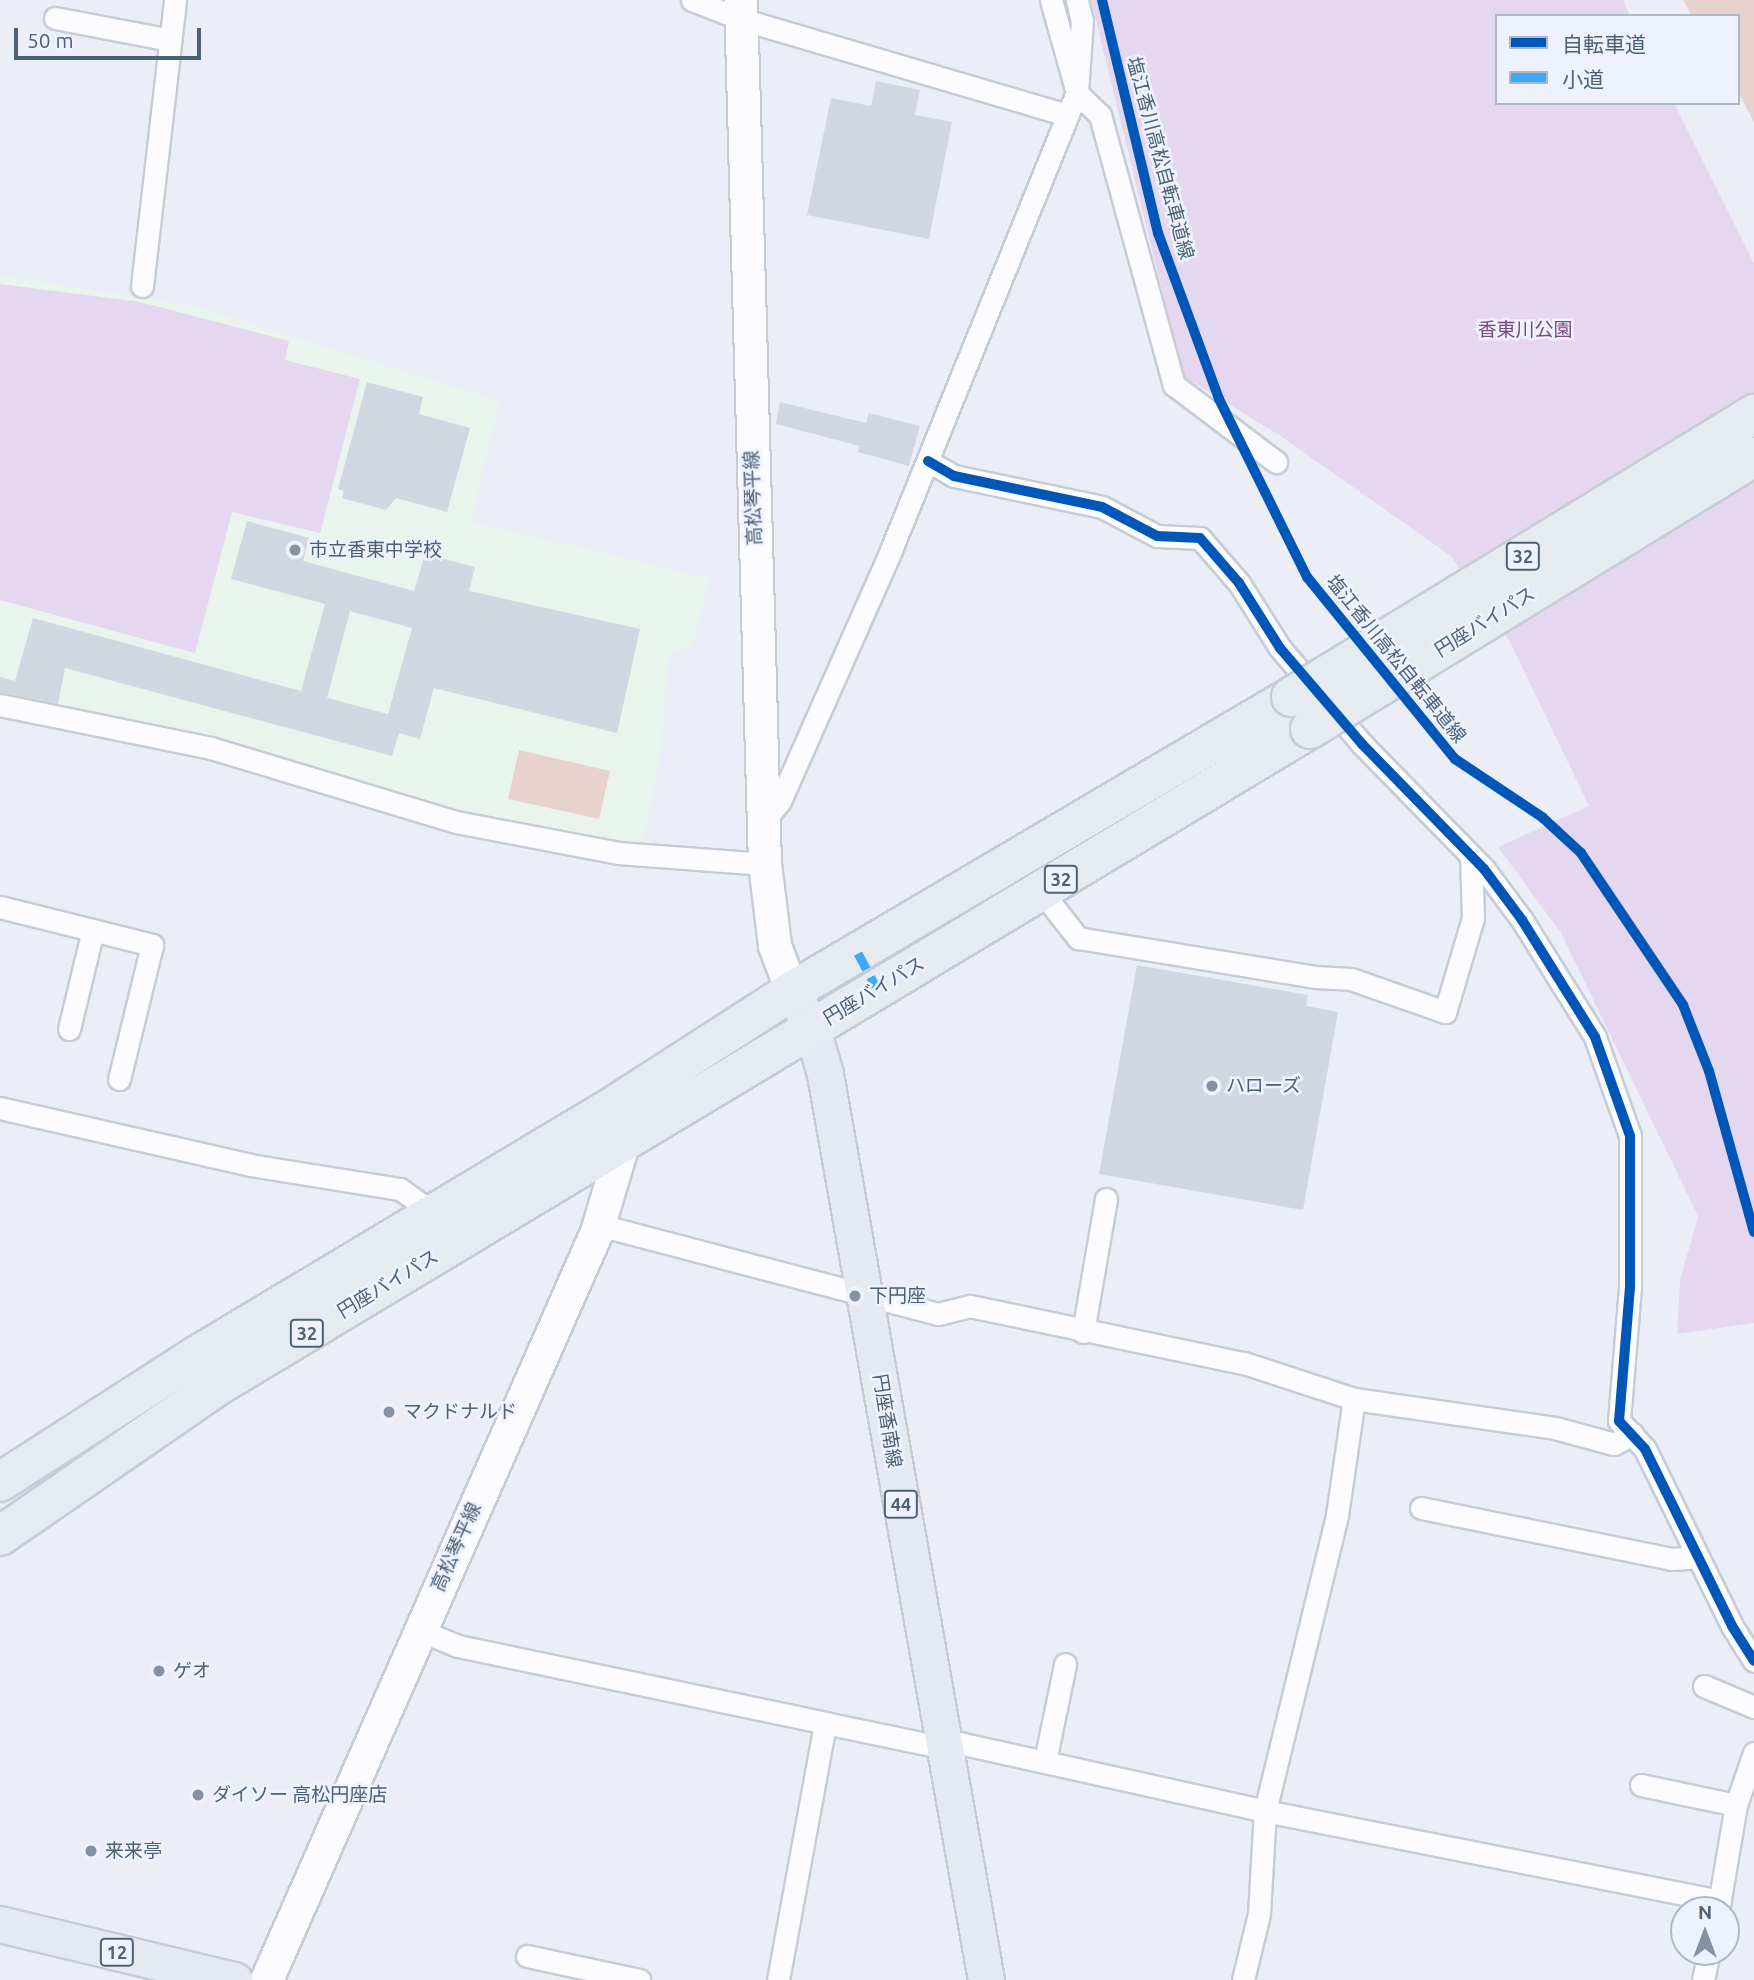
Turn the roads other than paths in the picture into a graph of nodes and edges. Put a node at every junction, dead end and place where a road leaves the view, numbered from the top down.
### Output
1 (175, 0) edge
2 (692, 0) edge
3 (1051, 0) edge
4 (1077, 0) edge
5 (741, 9) edge
6 (55, 18) dead end
7 (170, 40) junction
8 (1077, 93) junction
9 (1067, 115) junction
10 (142, 286) dead end
11 (1754, 414) edge
12 (1754, 457) edge
13 (928, 461) junction
14 (1276, 462) dead end
15 (0, 705) edge
16 (1300, 713) junction
17 (763, 822) junction
18 (1471, 856) junction
19 (765, 864) junction
20 (1041, 891) junction
21 (0, 907) edge
22 (93, 930) junction
23 (792, 991) junction
24 (812, 1029) junction
25 (69, 1030) dead end
26 (119, 1079) dead end
27 (0, 1108) edge
28 (606, 1111) junction
29 (623, 1145) junction
30 (1106, 1199) dead end
31 (435, 1214) junction
32 (599, 1225) junction
33 (866, 1294) junction
34 (1083, 1332) junction
35 (1354, 1399) junction
36 (1632, 1434) junction
37 (0, 1482) edge
38 (1421, 1508) dead end
39 (0, 1536) edge
40 (1698, 1557) junction
41 (419, 1630) junction
42 (1754, 1661) edge
43 (1065, 1664) dead end
44 (1704, 1686) dead end
45 (1754, 1707) edge
46 (825, 1723) junction
47 (941, 1747) junction
48 (1754, 1753) edge
49 (1045, 1761) junction
50 (1641, 1785) dead end
51 (1736, 1805) junction
52 (1265, 1811) junction
53 (1676, 1896) edge
54 (1721, 1896) edge
55 (0, 1924) edge
56 (527, 1956) dead end
57 (234, 1980) edge
58 (267, 1980) edge
59 (639, 1980) edge
60 (778, 1980) edge
61 (986, 1980) edge
62 (1243, 1980) edge

1 - 7 street
2 - 5 street
3 - 8 street
4 - 8 street
5 - 9 street
5 - 17 main road, 高松琴平線
6 - 7 street
7 - 10 street
8 - 9 street
8 - 14 street
9 - 13 street
11 - 16 highway, 円座バイパス / 32, bridge
12 - 16 highway, 円座バイパス / 32, bridge
13 - 17 street
13 - 18 street
15 - 19 street
16 - 20 highway, 円座バイパス / 32
16 - 23 highway, 円座バイパス / 32
17 - 19 main road, 高松琴平線
18 - 20 street
18 - 36 street
19 - 23 main road, 高松琴平線
20 - 24 highway, 円座バイパス / 32
21 - 22 street
22 - 25 street
22 - 26 street
23 - 24 main road, 円座香南線 / 44
23 - 28 highway, 円座バイパス / 32
24 - 29 highway, 円座バイパス / 32
24 - 33 main road, 円座香南線 / 44
27 - 31 street
28 - 29 main road
28 - 31 highway, 円座バイパス / 32
29 - 32 main road, 高松琴平線
29 - 39 highway, 円座バイパス / 32
30 - 34 street
31 - 37 highway, 円座バイパス / 32
32 - 33 street
32 - 41 main road, 高松琴平線
33 - 34 street
33 - 47 main road, 円座香南線 / 44
34 - 35 street
35 - 36 street
35 - 52 street
36 - 40 street
38 - 40 street
40 - 42 street
41 - 46 street
41 - 58 main road, 高松琴平線
43 - 49 street
44 - 45 street
46 - 47 street
46 - 60 street
47 - 49 street
47 - 61 main road, 円座香南線 / 44
48 - 51 street
49 - 52 street
50 - 51 street
51 - 54 street
52 - 53 street
52 - 62 street
55 - 57 main road, 12
56 - 59 street

